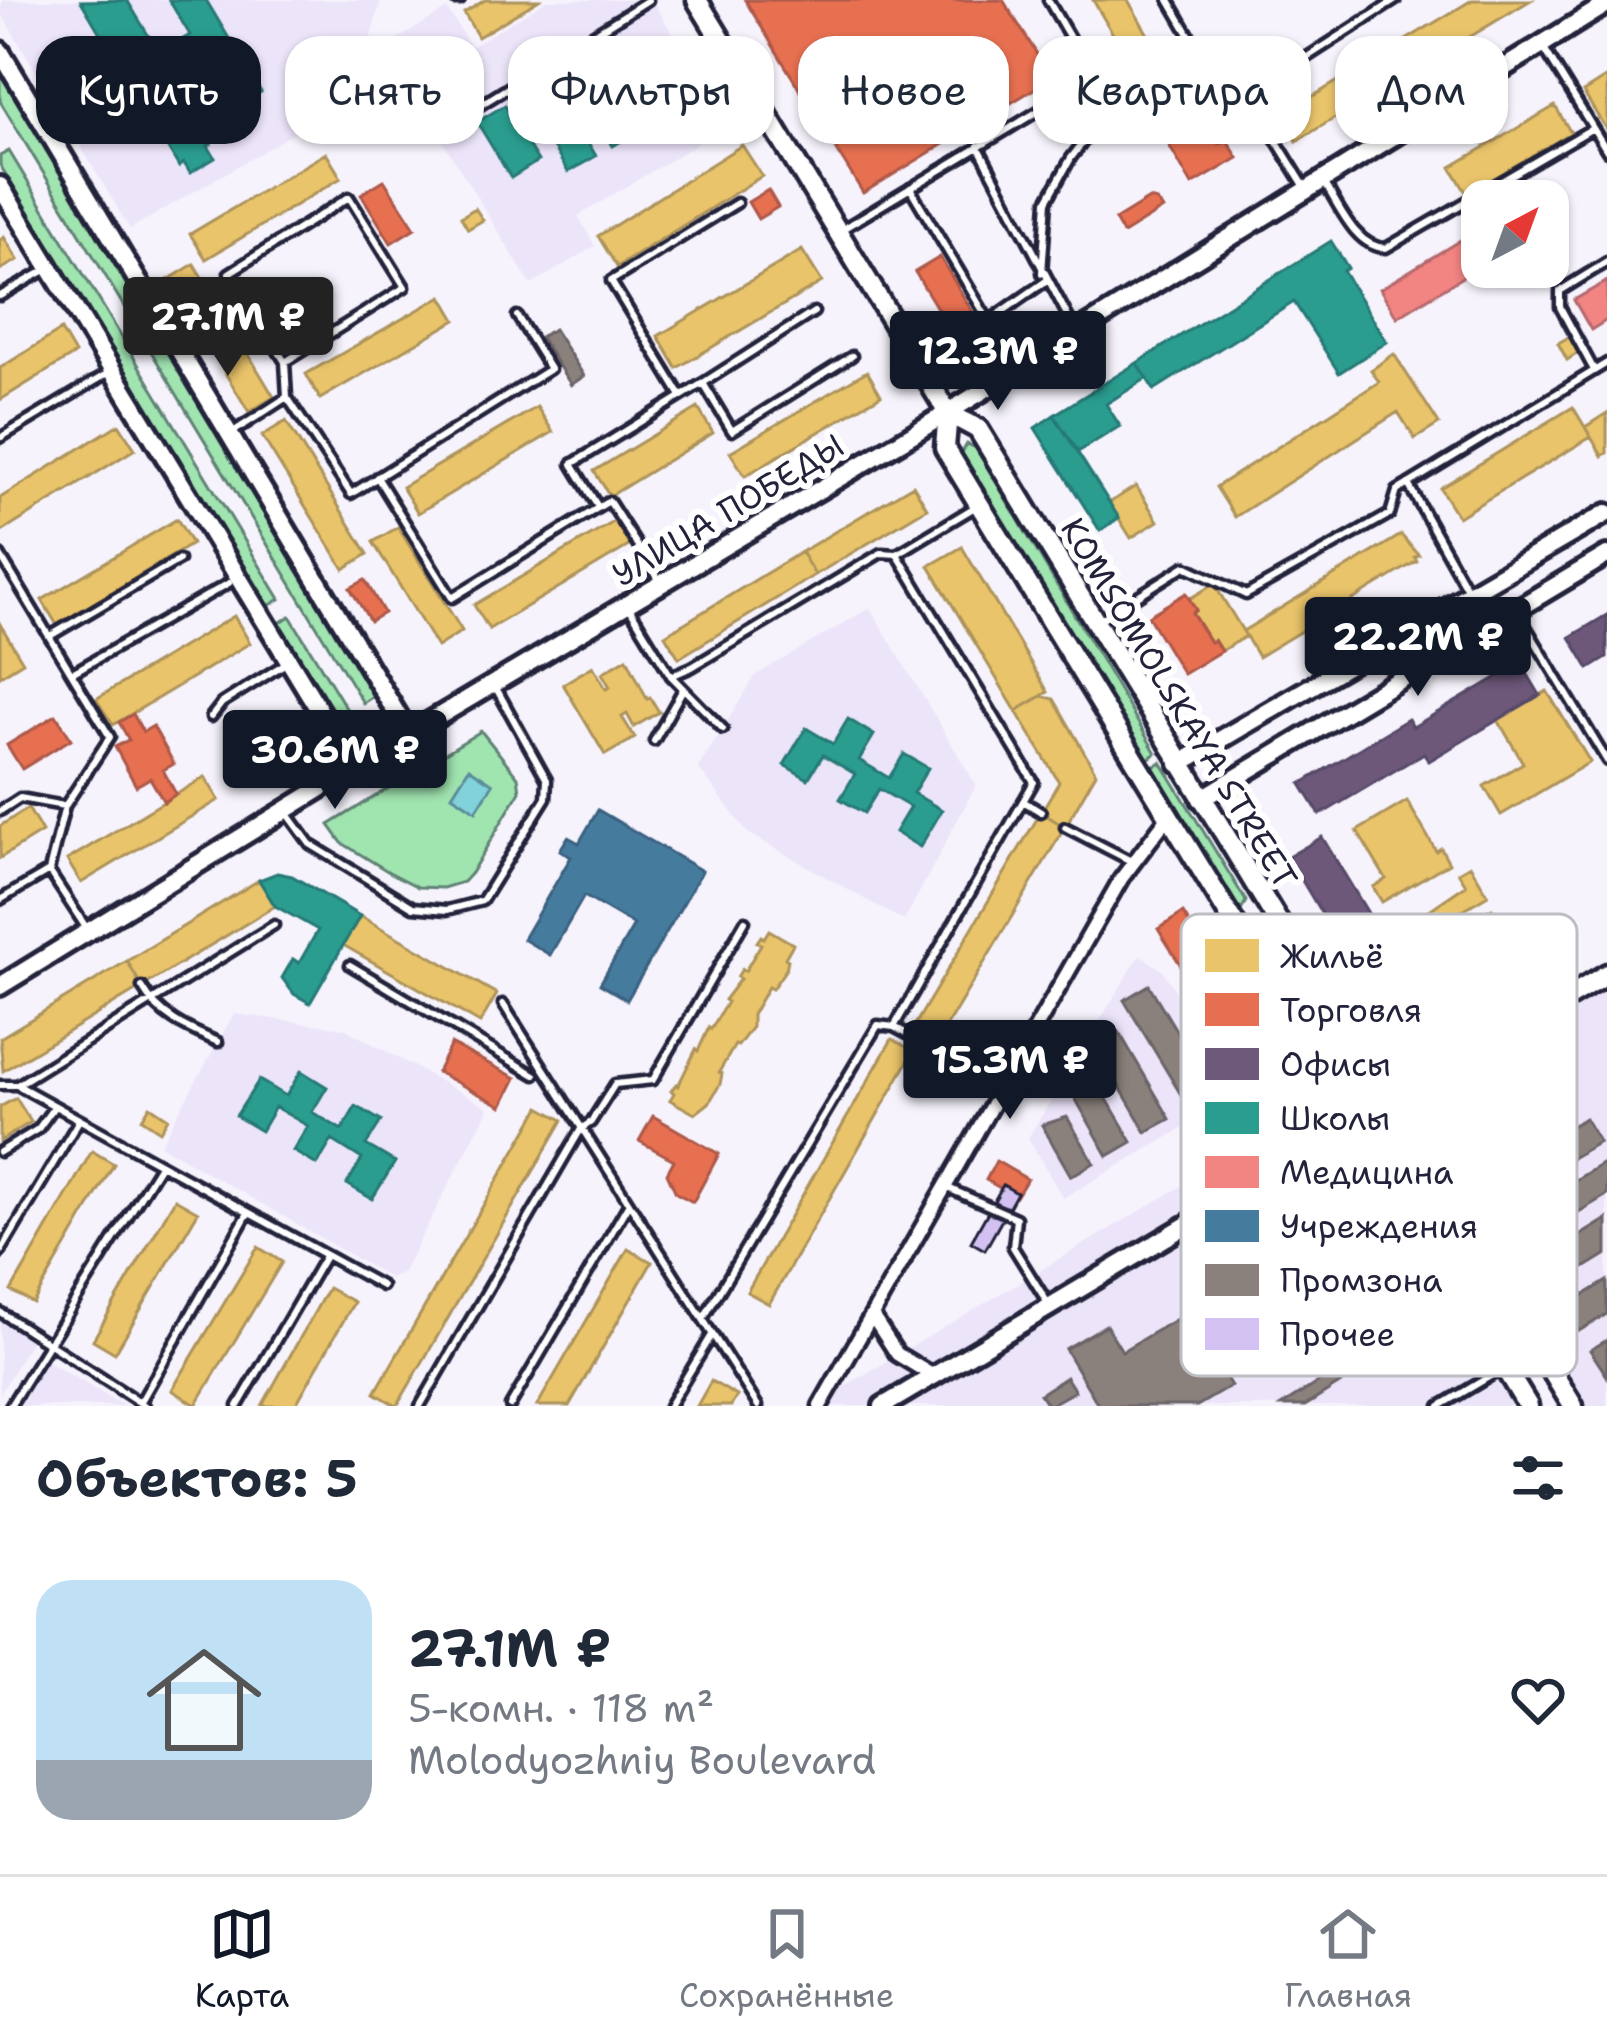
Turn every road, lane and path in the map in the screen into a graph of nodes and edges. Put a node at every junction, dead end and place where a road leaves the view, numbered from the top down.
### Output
1 (648, 0) edge
2 (698, 0) edge
3 (1048, 0) edge
4 (1169, 0) edge
5 (1396, 0) edge
6 (1607, 4) edge
7 (1069, 36) edge
8 (1190, 36) edge
9 (1542, 45) junction
10 (0, 51) edge
11 (484, 103) edge
12 (1033, 114) edge
13 (1593, 128) junction
14 (1082, 144) edge
15 (979, 146) junction
16 (1607, 151) edge
17 (1315, 185) junction
18 (0, 187) edge
19 (910, 188) junction
20 (737, 203) dead end
21 (838, 232) junction
22 (1607, 262) edge
23 (50, 268) junction
24 (1044, 277) junction
25 (0, 296) edge
26 (814, 312) dead end
27 (518, 316) dead end
28 (1077, 333) junction
29 (852, 356) dead end
30 (286, 362) junction
31 (1607, 362) edge
32 (1594, 370) junction
33 (112, 371) junction
34 (703, 383) junction
35 (681, 396) junction
36 (287, 397) junction
37 (948, 413) junction
38 (230, 434) junction
39 (0, 438) edge
40 (377, 477) junction
41 (1408, 484) junction
42 (980, 505) junction
43 (598, 507) junction
44 (1607, 513) edge
45 (897, 554) junction
46 (0, 555) edge
47 (1607, 555) edge
48 (178, 560) dead end
49 (229, 583) dead end
50 (662, 584) junction
51 (1469, 594) junction
52 (628, 605) junction
53 (1516, 610) junction
54 (1095, 623) junction
55 (50, 636) junction
56 (289, 661) junction
57 (72, 673) junction
58 (671, 676) junction
59 (494, 685) junction
60 (683, 689) junction
61 (211, 717) dead end
62 (723, 729) dead end
63 (409, 734) junction
64 (654, 741) dead end
65 (1607, 761) edge
66 (1180, 764) junction
67 (355, 769) junction
68 (1201, 799) junction
69 (1023, 802) junction
70 (65, 806) junction
71 (0, 811) edge
72 (287, 811) junction
73 (1041, 812) dead end
74 (1168, 817) junction
75 (1065, 826) dead end
76 (1133, 862) junction
77 (49, 871) junction
78 (0, 900) edge
79 (1270, 911) junction
80 (1228, 914) edge
81 (1265, 914) edge
82 (1272, 914) edge
83 (745, 921) dead end
84 (274, 925) dead end
85 (89, 932) junction
86 (350, 965) dead end
87 (1607, 974) edge
88 (0, 986) edge
89 (142, 986) dead end
90 (1577, 992) edge
91 (151, 1002) junction
92 (503, 1004) dead end
93 (894, 1027) junction
94 (218, 1042) dead end
95 (535, 1075) dead end
96 (0, 1085) edge
97 (17, 1085) junction
98 (1004, 1085) junction
99 (54, 1107) junction
100 (79, 1121) junction
101 (581, 1129) junction
102 (0, 1152) edge
103 (160, 1165) junction
104 (944, 1187) junction
105 (628, 1203) junction
106 (248, 1213) junction
107 (1181, 1229) edge
108 (0, 1253) edge
109 (325, 1256) junction
110 (382, 1286) dead end
111 (1050, 1307) junction
112 (0, 1312) edge
113 (873, 1317) junction
114 (703, 1318) junction
115 (712, 1335) junction
116 (48, 1341) junction
117 (1491, 1376) edge
118 (1510, 1376) edge
119 (1555, 1376) edge
120 (936, 1378) junction
121 (142, 1405) edge
122 (10, 1406) edge
123 (238, 1406) edge
124 (420, 1406) edge
125 (510, 1406) edge
126 (669, 1406) edge
127 (758, 1406) edge
128 (820, 1406) edge
129 (883, 1406) edge
130 (1440, 1406) edge
131 (1528, 1406) edge
132 (1573, 1406) edge

1 - 11 lane
2 - 21 main road, KOMSOMOLSKAYA STREET
3 - 7 lane
4 - 8 lane
5 - 17 lane
6 - 9 main road, УЛИЦА ПОБЕДЫ
9 - 13 lane
9 - 17 main road, УЛИЦА ПОБЕДЫ
10 - 38 main road
12 - 15 lane
13 - 16 lane
13 - 17 lane
14 - 24 lane
15 - 19 lane
15 - 24 lane
17 - 28 main road, УЛИЦА ПОБЕДЫ
18 - 23 main road
19 - 21 lane
19 - 24 lane
20 - 35 lane
21 - 37 main road, KOMSOMOLSKAYA STREET
22 - 32 lane
23 - 25 lane
23 - 33 main road
24 - 28 lane
26 - 34 lane
27 - 40 lane
28 - 37 main road, УЛИЦА ПОБЕДЫ
29 - 34 lane
30 - 30 lane
30 - 36 lane
31 - 32 lane
32 - 41 lane
33 - 39 lane
33 - 56 main road
34 - 35 lane
35 - 43 lane
36 - 38 lane
36 - 40 lane
37 - 42 main road, KOMSOMOLSKAYA STREET
37 - 50 main road, УЛИЦА ПОБЕДЫ
37 - 54 main road, KOMSOMOLSKAYA STREET
38 - 63 main road
40 - 43 lane
41 - 51 lane
41 - 54 lane
42 - 45 lane
42 - 74 main road, KOMSOMOLSKAYA STREET
43 - 50 lane
44 - 51 main road
45 - 58 lane
45 - 69 lane
46 - 55 lane
47 - 53 main road
48 - 55 lane
49 - 57 lane
50 - 52 main road, УЛИЦА ПОБЕДЫ
51 - 66 main road
52 - 58 lane
52 - 59 main road, УЛИЦА ПОБЕДЫ
53 - 65 lane
53 - 68 main road
54 - 66 main road, KOMSOMOLSKAYA STREET
55 - 57 lane
56 - 61 lane
56 - 67 main road
57 - 70 lane
58 - 60 lane
59 - 63 main road, УЛИЦА ПОБЕДЫ
59 - 72 lane
60 - 62 lane
60 - 64 lane
63 - 67 main road, УЛИЦА ПОБЕДЫ
66 - 68 main road, KOMSOMOLSKAYA STREET
67 - 72 main road, УЛИЦА ПОБЕДЫ
68 - 79 main road, KOMSOMOLSKAYA STREET
69 - 73 lane
69 - 93 lane
70 - 71 lane
70 - 77 lane
72 - 85 main road, УЛИЦА ПОБЕДЫ
74 - 76 street
74 - 80 main road, KOMSOMOLSKAYA STREET
75 - 76 lane
76 - 98 street
77 - 78 lane
77 - 85 lane
79 - 81 main road
79 - 82 main road, KOMSOMOLSKAYA STREET
83 - 101 lane
84 - 91 lane
85 - 88 main road, УЛИЦА ПОБЕДЫ
86 - 95 lane
87 - 90 main road
89 - 91 lane
91 - 94 lane
91 - 97 lane
92 - 101 lane
93 - 98 lane
93 - 114 lane
96 - 97 lane
97 - 99 lane
98 - 104 street
99 - 100 lane
99 - 102 lane
100 - 103 lane
100 - 108 lane
101 - 105 lane
101 - 124 lane
103 - 106 lane
103 - 116 lane
104 - 111 lane
104 - 113 street
105 - 114 lane
105 - 125 lane
106 - 109 lane
106 - 121 lane
107 - 111 main road
109 - 110 lane
109 - 123 lane
111 - 120 main road
112 - 116 lane
113 - 120 street
113 - 128 street
114 - 115 lane
115 - 126 lane
115 - 127 lane
116 - 121 lane
116 - 122 lane
117 - 130 lane
118 - 131 main road, KOMSOMOLSKAYA STREET
119 - 132 main road, KOMSOMOLSKAYA STREET
120 - 129 main road

